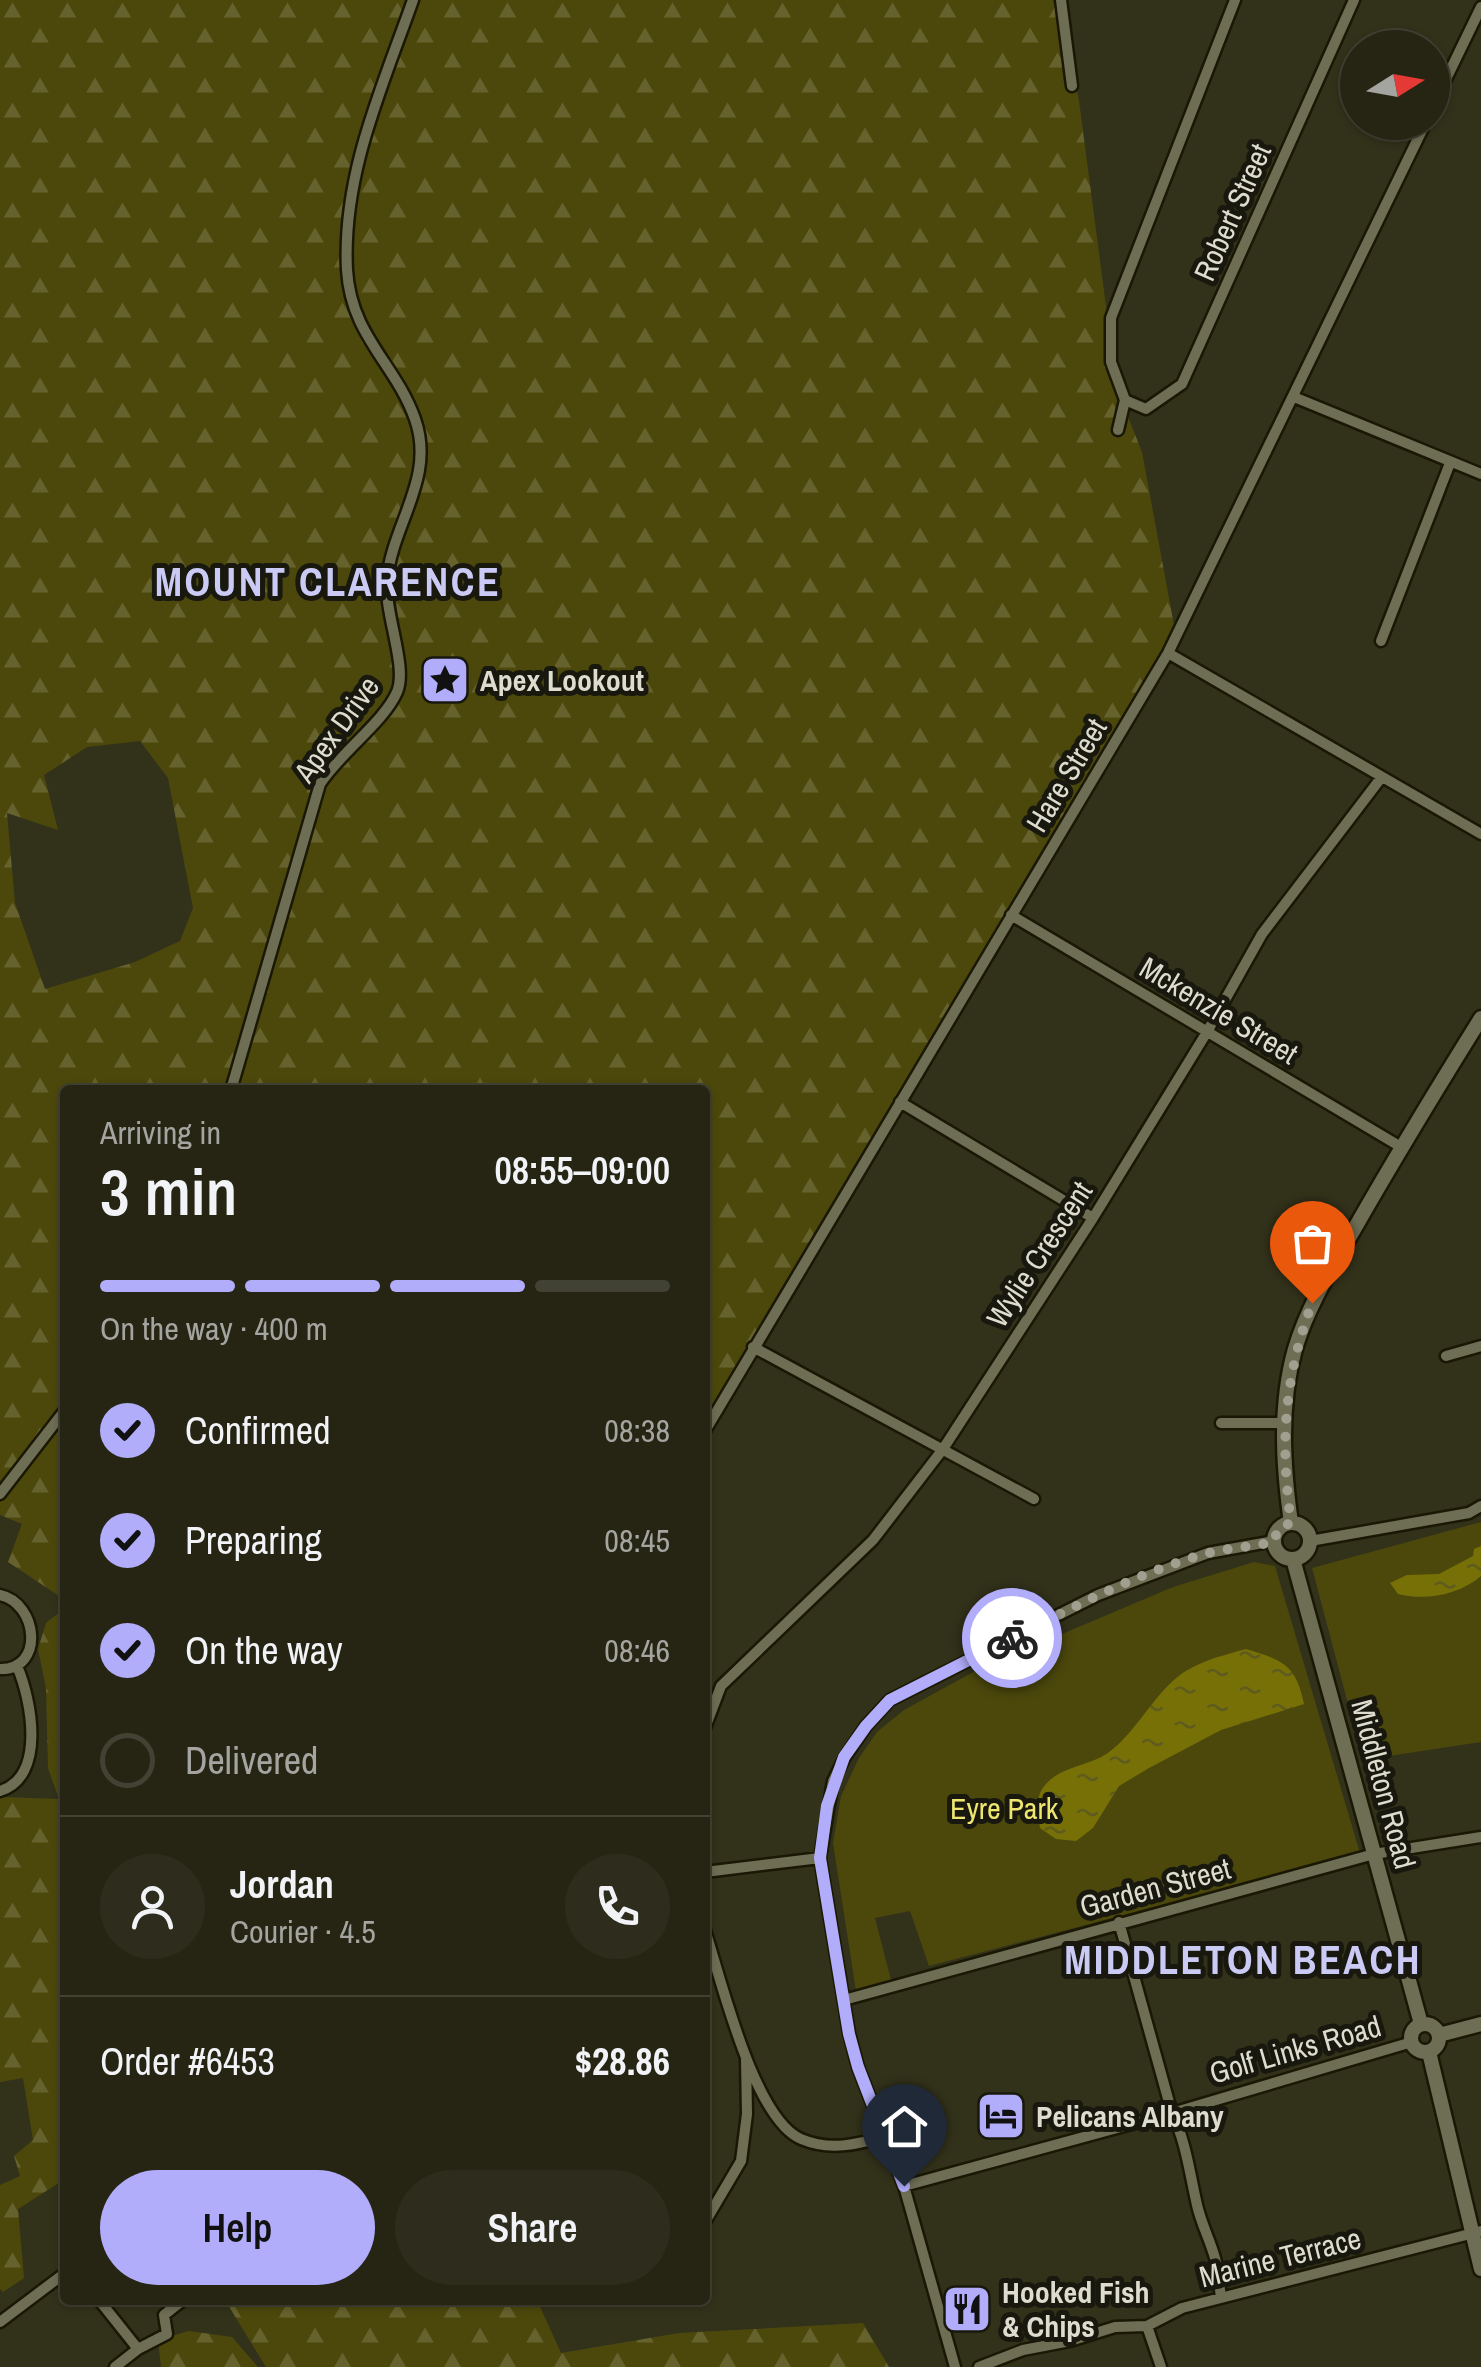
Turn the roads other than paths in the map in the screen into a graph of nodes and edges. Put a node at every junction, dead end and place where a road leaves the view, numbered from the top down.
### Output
1 (413, 0) edge
2 (1061, 0) edge
3 (1235, 0) edge
4 (1354, 0) edge
5 (1481, 7) edge
6 (1450, 71) edge
7 (1072, 86) dead end
8 (1417, 140) edge
9 (1294, 397) junction
10 (1125, 400) junction
11 (1118, 430) dead end
12 (1450, 463) junction
13 (1481, 474) edge
14 (1381, 641) dead end
15 (1168, 653) junction
16 (1381, 778) junction
17 (1481, 834) edge
18 (1011, 915) junction
19 (1481, 1018) edge
20 (1207, 1032) junction
21 (232, 1085) edge
22 (900, 1102) junction
23 (1401, 1147) junction
24 (1093, 1218) junction
25 (1481, 1346) edge
26 (753, 1347) junction
27 (1446, 1356) dead end
28 (60, 1416) edge
29 (710, 1422) edge
30 (1222, 1423) dead end
31 (1284, 1423) junction
32 (943, 1448) junction
33 (0, 1494) edge
34 (1034, 1498) dead end
35 (1481, 1506) edge
36 (1291, 1523) junction
37 (1310, 1541) junction
38 (1274, 1542) junction
39 (1293, 1559) junction
40 (1, 1592) edge
41 (17, 1666) junction
42 (0, 1669) edge
43 (710, 1715) edge
44 (0, 1791) edge
45 (1481, 1837) edge
46 (1374, 1854) junction
47 (820, 1858) junction
48 (710, 1871) edge
49 (1119, 1922) junction
50 (710, 1946) edge
51 (844, 2000) junction
52 (1421, 2024) junction
53 (1481, 2024) edge
54 (1439, 2035) junction
55 (1412, 2042) junction
56 (1429, 2052) junction
57 (746, 2058) junction
58 (1172, 2114) junction
59 (885, 2136) junction
60 (904, 2186) junction
61 (710, 2213) edge
62 (1476, 2232) edge
63 (1481, 2270) edge
64 (60, 2276) edge
65 (1221, 2297) junction
66 (103, 2305) edge
67 (176, 2305) edge
68 (0, 2322) edge
69 (1147, 2326) junction
70 (138, 2348) junction
71 (115, 2367) edge
72 (956, 2367) edge
73 (979, 2367) edge
74 (1162, 2367) edge

1 - 21 street, Apex Drive
2 - 7 street
3 - 10 street
4 - 10 street, Robert Street
5 - 6 street
8 - 9 street, Hare Street
9 - 12 street
9 - 15 street, Hare Street
10 - 11 street
12 - 13 street
12 - 14 street
15 - 16 street
15 - 18 street, Hare Street
16 - 17 street
16 - 20 street, Wylie Crescent
18 - 20 street, Mckenzie Street
18 - 22 street, Hare Street
19 - 23 main road
20 - 23 street, Mckenzie Street
20 - 24 street, Wylie Crescent
22 - 24 street
22 - 26 street, Hare Street
23 - 31 main road
24 - 32 street, Wylie Crescent
25 - 27 street
26 - 29 street, Hare Street
26 - 32 street
28 - 33 street
30 - 31 street
31 - 36 main road
32 - 34 street
32 - 43 street, Wylie Crescent
35 - 37 street
36 - 37 main road
36 - 38 main road
37 - 39 main road
38 - 39 main road
38 - 47 street
39 - 46 main road, Middleton Road
40 - 41 street
41 - 42 street
41 - 44 street
45 - 46 street, Garden Street
46 - 49 street, Garden Street
46 - 52 main road, Middleton Road
47 - 48 street
47 - 51 street
49 - 51 street, Garden Street
49 - 58 street
50 - 57 street
51 - 59 street
52 - 54 main road
52 - 55 main road
53 - 54 main road
54 - 56 main road
55 - 56 main road
55 - 58 street, Golf Links Road
56 - 62 main road
57 - 59 street
57 - 61 street
58 - 60 street, Golf Links Road
58 - 65 street
59 - 60 street
60 - 72 street
62 - 63 main road
62 - 65 street, Marine Terrace
64 - 68 street
65 - 69 street, Marine Terrace
66 - 70 street
67 - 70 street
69 - 73 street, Marine Terrace
69 - 74 street
70 - 71 street

